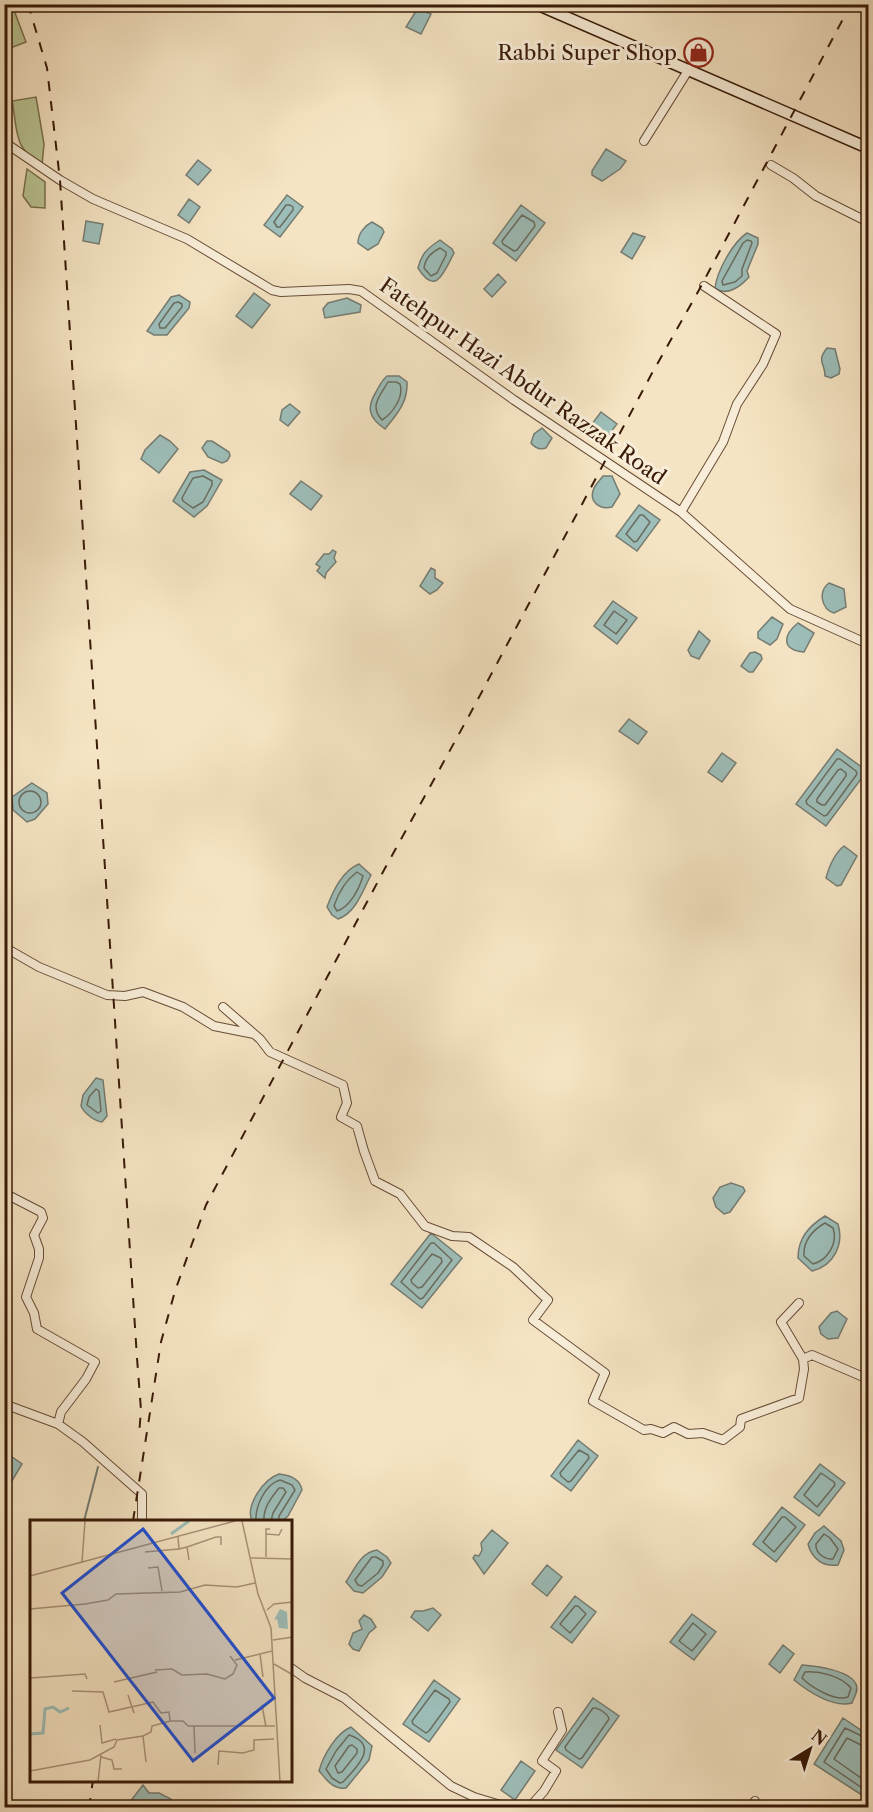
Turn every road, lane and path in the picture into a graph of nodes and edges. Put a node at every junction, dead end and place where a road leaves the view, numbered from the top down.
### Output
1 (536, 4) edge
2 (689, 69) junction
3 (644, 141) dead end
4 (4, 142) edge
5 (868, 148) edge
6 (771, 165) dead end
7 (868, 222) edge
8 (704, 286) dead end
9 (681, 512) junction
10 (868, 644) edge
11 (4, 947) edge
12 (223, 1007) dead end
13 (255, 1034) junction
14 (4, 1193) edge
15 (799, 1303) dead end
16 (803, 1359) junction
17 (868, 1379) edge
18 (4, 1404) edge
19 (58, 1424) junction
20 (142, 1520) edge
21 (292, 1669) edge
22 (558, 1712) dead end
23 (755, 1801) dead end
24 (510, 1808) edge
25 (529, 1808) edge
26 (749, 1808) edge

1 - 2 main road
2 - 3 street
2 - 5 main road
4 - 9 street, Fatehpur Hazi Abdur Razzak Road
6 - 7 street
8 - 9 street
9 - 10 street, Fatehpur Hazi Abdur Razzak Road
11 - 13 street
12 - 13 street
13 - 16 street
14 - 19 street
15 - 16 street
16 - 17 street
18 - 19 street
19 - 20 street
21 - 24 street
22 - 25 street
23 - 26 street

